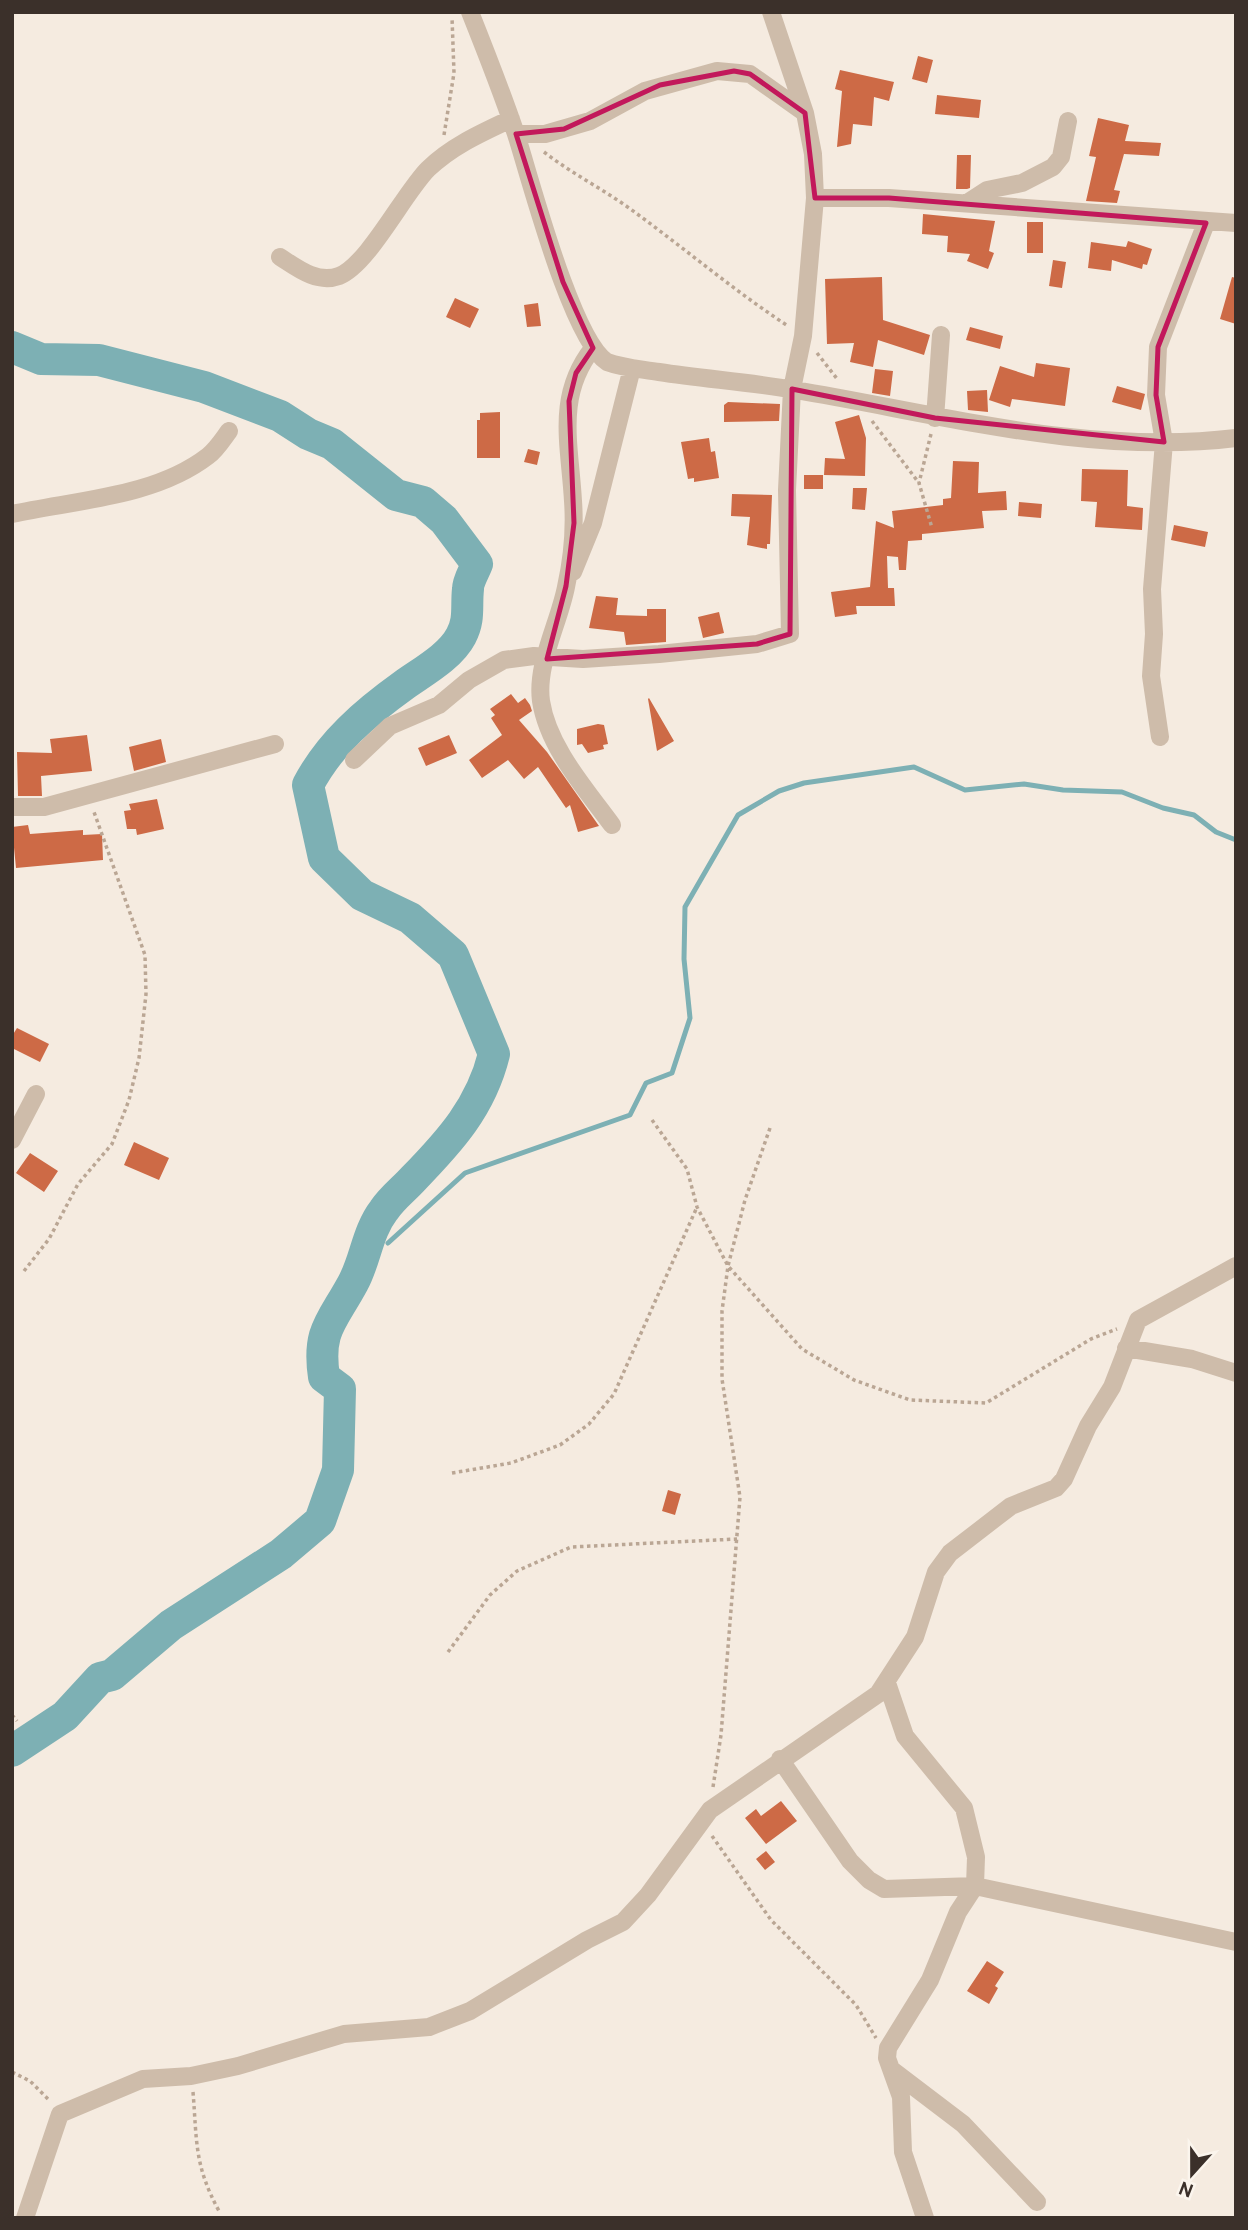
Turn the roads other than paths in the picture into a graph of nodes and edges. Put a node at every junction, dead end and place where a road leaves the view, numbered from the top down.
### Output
1 (470, 12) edge
2 (771, 12) edge
3 (805, 113) junction
4 (1068, 121) dead end
5 (513, 127) junction
6 (815, 198) junction
7 (967, 203) junction
8 (1206, 223) junction
9 (1236, 223) edge
10 (280, 257) dead end
11 (941, 335) dead end
12 (593, 348) junction
13 (632, 368) junction
14 (792, 389) junction
15 (935, 418) junction
16 (229, 431) dead end
17 (1236, 438) edge
18 (1164, 442) junction
19 (12, 514) edge
20 (566, 586) junction
21 (547, 659) junction
22 (1160, 737) dead end
23 (275, 744) dead end
24 (354, 760) dead end
25 (12, 807) edge
26 (612, 825) dead end
27 (36, 1094) dead end
28 (12, 1140) edge
29 (1236, 1266) edge
30 (1126, 1348) junction
31 (1236, 1373) edge
32 (887, 1683) junction
33 (780, 1759) junction
34 (975, 1886) junction
35 (1236, 1942) edge
36 (890, 2064) junction
37 (1037, 2202) dead end
38 (25, 2218) edge
39 (925, 2218) edge

1 - 5 street
2 - 3 street
3 - 5 street
3 - 6 street
4 - 7 street
5 - 10 street
5 - 12 street
6 - 7 street
6 - 14 street
7 - 8 street
8 - 9 street
8 - 18 street
11 - 15 street
12 - 13 street
12 - 20 street
13 - 14 street
13 - 20 street
14 - 15 street
14 - 21 street
15 - 18 street
16 - 19 street
17 - 18 street
18 - 22 street
20 - 21 street
21 - 24 street
21 - 26 street
23 - 25 street
27 - 28 street
29 - 30 street
30 - 31 street
30 - 32 street
32 - 33 street
32 - 34 street
33 - 34 street
33 - 38 street
34 - 35 street
34 - 36 street
36 - 37 street
36 - 39 street

